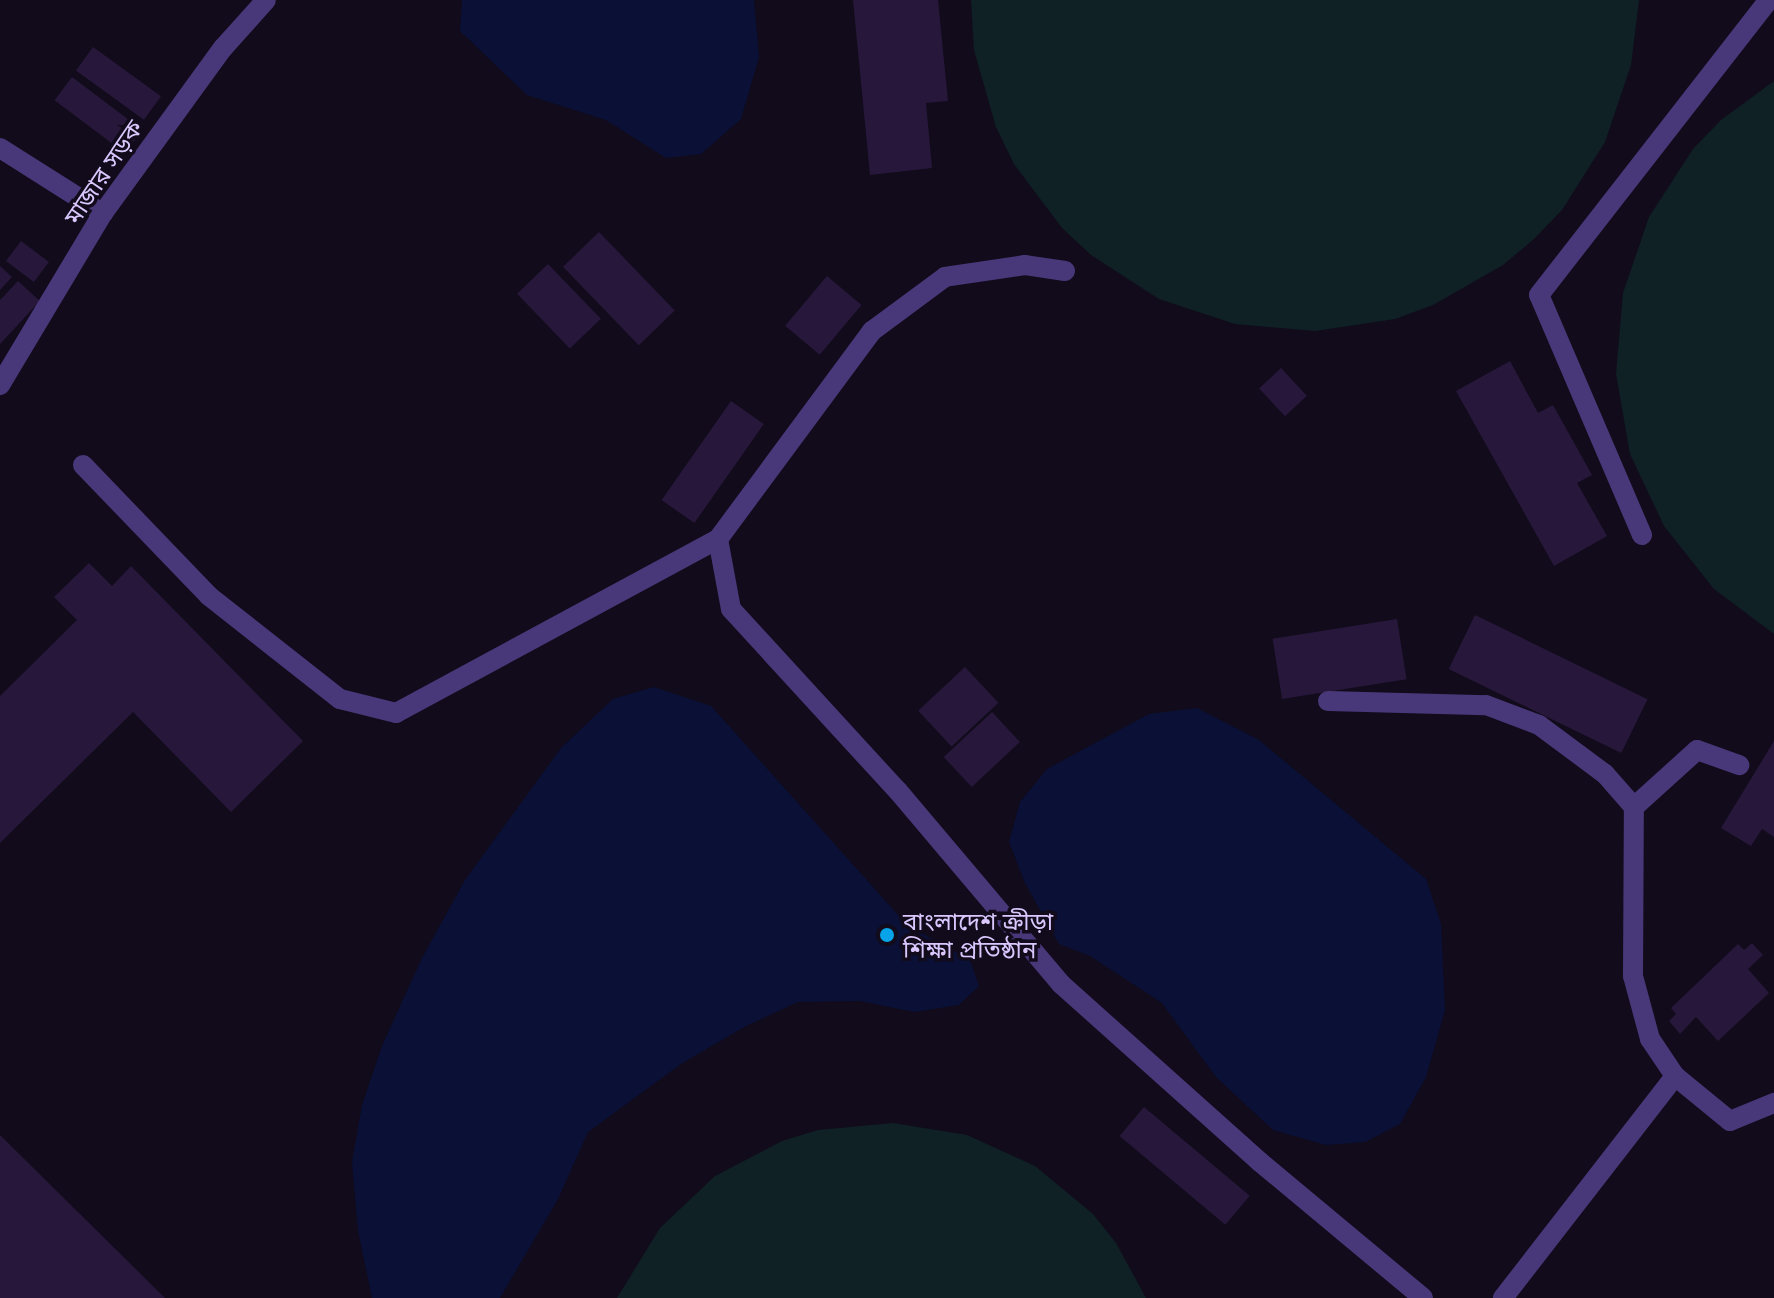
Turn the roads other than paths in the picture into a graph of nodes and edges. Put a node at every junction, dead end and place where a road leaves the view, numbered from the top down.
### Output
1 (266, 0) edge
2 (1769, 0) edge
3 (0, 148) edge
4 (103, 213) junction
5 (1065, 271) dead end
6 (0, 385) edge
7 (83, 465) dead end
8 (1642, 535) dead end
9 (718, 539) junction
10 (1328, 701) dead end
11 (1739, 765) dead end
12 (1634, 807) junction
13 (1675, 1076) junction
14 (1774, 1103) edge
15 (1423, 1298) edge
16 (1503, 1298) edge

1 - 4 street, মাজার সড়ক
2 - 8 street
3 - 4 street
4 - 6 street, মাজার সড়ক
5 - 9 street
7 - 9 street
9 - 15 street
10 - 12 street
11 - 12 street
12 - 13 street
13 - 14 street
13 - 16 street

